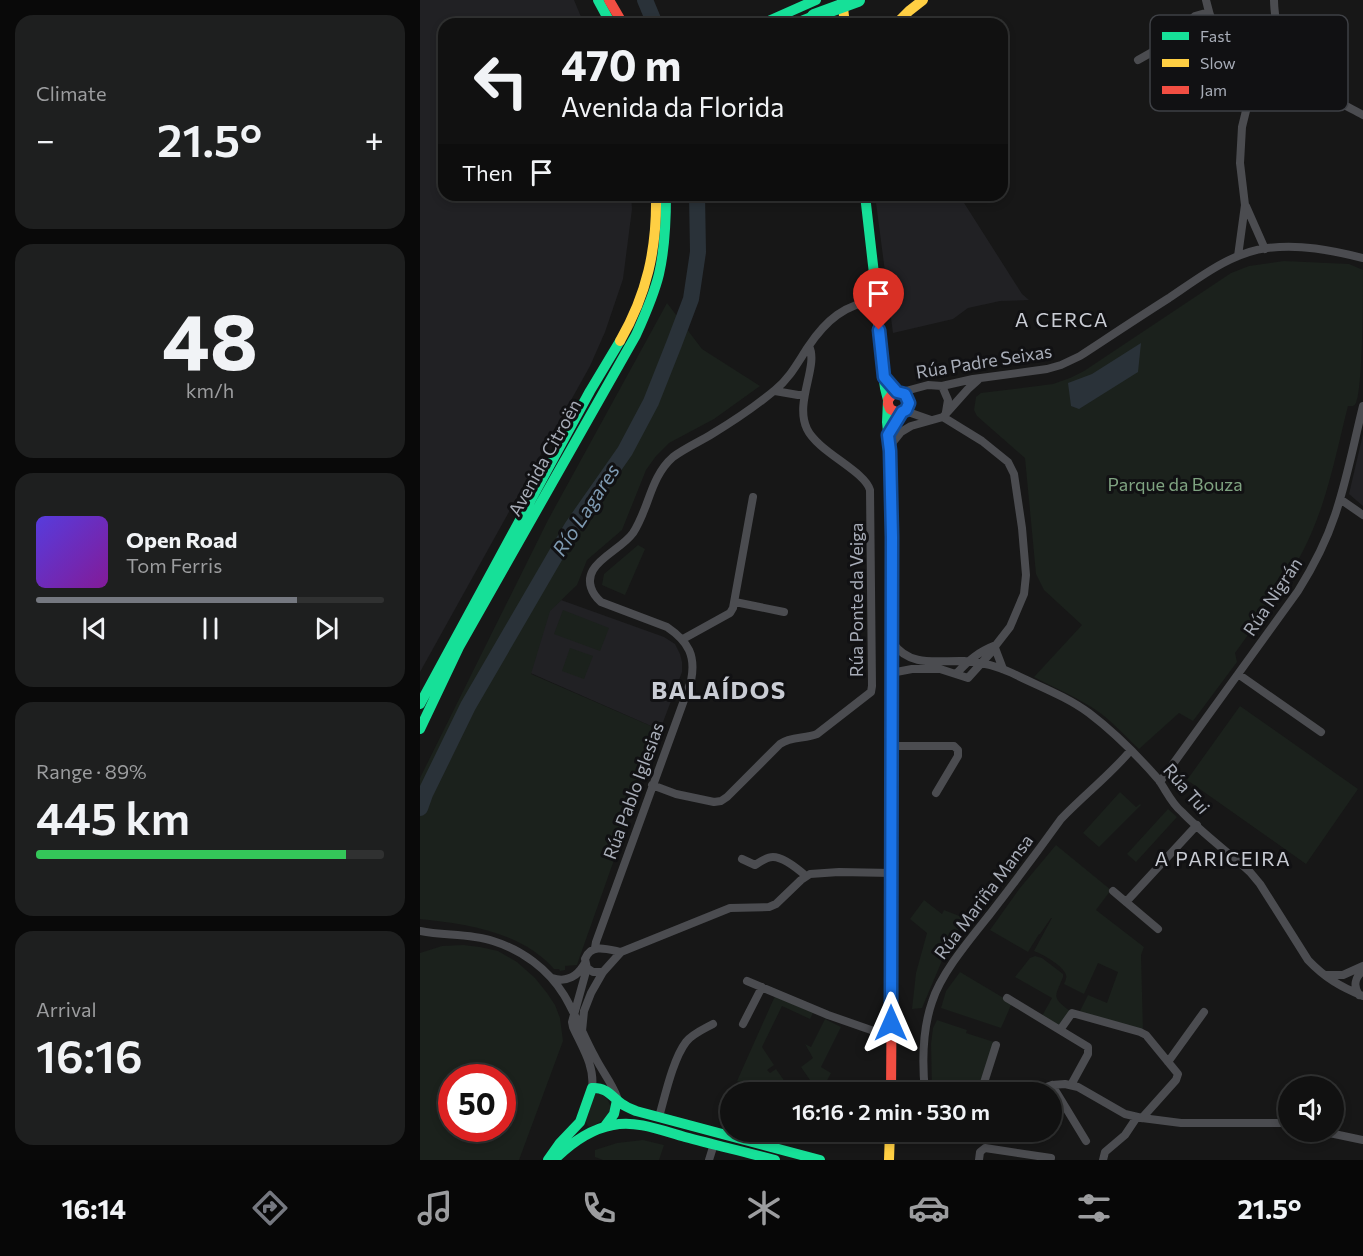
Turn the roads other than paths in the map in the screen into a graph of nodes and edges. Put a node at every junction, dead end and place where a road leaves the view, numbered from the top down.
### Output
1 (592, 0) edge
2 (598, 0) edge
3 (609, 0) edge
4 (842, 0) edge
5 (858, 0) edge
6 (923, 0) edge
7 (1206, 0) edge
8 (812, 2) edge
9 (1209, 12) junction
10 (1198, 15) edge
11 (1210, 15) edge
12 (607, 18) edge
13 (608, 18) edge
14 (620, 18) edge
15 (776, 18) edge
16 (809, 18) edge
17 (844, 18) edge
18 (902, 18) edge
19 (1150, 53) edge
20 (1138, 60) dead end
21 (1348, 107) edge
22 (1246, 111) edge
23 (1363, 115) edge
24 (656, 201) edge
25 (666, 201) edge
26 (866, 201) edge
27 (1245, 205) junction
28 (1265, 249) junction
29 (1238, 256) junction
30 (1363, 258) edge
31 (877, 300) junction
32 (809, 346) junction
33 (796, 366) junction
34 (979, 379) junction
35 (806, 384) junction
36 (942, 386) junction
37 (775, 390) junction
38 (804, 395) junction
39 (894, 397) junction
40 (1363, 406) edge
41 (904, 411) junction
42 (944, 414) junction
43 (931, 420) junction
44 (888, 435) junction
45 (890, 451) junction
46 (753, 497) dead end
47 (1340, 499) junction
48 (1363, 515) edge
49 (735, 602) junction
50 (784, 612) dead end
51 (683, 639) junction
52 (891, 642) junction
53 (995, 646) junction
54 (926, 662) junction
55 (968, 662) junction
56 (981, 663) junction
57 (912, 669) junction
58 (1003, 669) junction
59 (891, 673) junction
60 (956, 674) junction
61 (1238, 674) junction
62 (420, 704) edge
63 (420, 729) edge
64 (1321, 732) dead end
65 (892, 746) junction
66 (1131, 750) junction
67 (1160, 782) junction
68 (652, 785) junction
69 (936, 793) dead end
70 (1197, 825) junction
71 (742, 859) dead end
72 (892, 873) junction
73 (806, 876) junction
74 (1113, 891) dead end
75 (1126, 902) junction
76 (1158, 929) dead end
77 (420, 932) edge
78 (598, 949) junction
79 (621, 952) junction
80 (609, 963) junction
81 (586, 966) junction
82 (1363, 968) edge
83 (603, 972) junction
84 (1325, 975) junction
85 (551, 978) junction
86 (747, 981) dead end
87 (762, 987) junction
88 (1361, 995) edge
89 (1007, 998) dead end
90 (1204, 1012) dead end
91 (574, 1014) junction
92 (713, 1024) dead end
93 (743, 1024) dead end
94 (1060, 1030) junction
95 (582, 1031) junction
96 (891, 1037) junction
97 (996, 1045) dead end
98 (1168, 1062) junction
99 (891, 1082) edge
100 (923, 1082) edge
101 (984, 1082) edge
102 (1062, 1085) edge
103 (1071, 1085) junction
104 (592, 1088) junction
105 (617, 1100) junction
106 (1062, 1101) edge
107 (658, 1117) junction
108 (1139, 1117) junction
109 (580, 1122) junction
110 (1278, 1123) edge
111 (599, 1129) junction
112 (1344, 1136) edge
113 (1363, 1140) edge
114 (1086, 1141) dead end
115 (890, 1142) edge
116 (714, 1144) junction
117 (1051, 1158) dead end
118 (548, 1160) edge
119 (554, 1160) edge
120 (709, 1160) edge
121 (775, 1160) edge
122 (820, 1160) edge
123 (890, 1160) edge
124 (979, 1160) edge
125 (1103, 1160) edge

1 - 12 main road
2 - 13 main road
3 - 14 main road
4 - 17 main road
5 - 16 main road, bridge
6 - 18 main road
7 - 9 street
8 - 15 main road
9 - 10 street
9 - 11 street
19 - 20 street
21 - 23 street
22 - 27 street
24 - 62 main road, Avenida Citroën
25 - 63 main road, Avenida Citroën
26 - 31 main road
27 - 28 street
27 - 29 street
28 - 29 street, Rúa Padre Seixas
28 - 30 street, Rúa Padre Seixas
29 - 34 street, Rúa Padre Seixas
31 - 32 street
31 - 39 main road
32 - 33 street
32 - 35 street, Rúa Ponte da Veiga
33 - 35 street
33 - 37 street
34 - 36 street, Rúa Padre Seixas
34 - 42 street
35 - 38 street, Rúa Ponte da Veiga
36 - 39 street, Rúa Padre Seixas
36 - 42 street
37 - 38 street
37 - 51 street
38 - 68 street, Rúa Ponte da Veiga
39 - 41 main road
39 - 44 main road
40 - 47 street, Rúa Nigrán
41 - 43 street
41 - 44 main road
42 - 43 street
42 - 53 street
43 - 45 street
44 - 45 main road
45 - 52 main road
46 - 49 street
47 - 48 street
47 - 61 street, Rúa Nigrán
49 - 50 street
49 - 51 street
51 - 68 street, Rúa Pablo Iglesias
52 - 54 street, Rúa Tui
52 - 59 main road
53 - 55 street
53 - 56 street
53 - 58 street
54 - 55 street, Rúa Tui
54 - 57 street, Rúa Tui
55 - 56 street, Rúa Tui
55 - 60 street
56 - 58 street, Rúa Tui
56 - 60 street
57 - 59 street, Rúa Tui
57 - 60 street, Rúa Tui
58 - 66 street, Rúa Tui
59 - 65 main road
61 - 64 street
61 - 67 street, Rúa Nigrán
65 - 69 street
65 - 72 main road
66 - 67 street, Rúa Tui
66 - 100 street, Rúa Mariña Mansa
67 - 70 street, Rúa Tui
68 - 78 street, Rúa Pablo Iglesias
70 - 75 street
70 - 84 street, Rúa Tui
71 - 73 street
72 - 73 street
72 - 96 main road
73 - 79 street
74 - 75 street
75 - 76 street
77 - 85 street
78 - 79 street
78 - 80 street
78 - 81 street
79 - 80 street
80 - 83 street
81 - 83 street
81 - 85 street
81 - 91 street
82 - 84 street
82 - 88 street
83 - 95 street
84 - 88 street, Rúa Tui
85 - 91 street
86 - 87 street
87 - 93 street
87 - 96 street
89 - 94 street
90 - 98 street
91 - 95 street
91 - 104 street
92 - 107 street
94 - 98 street
94 - 103 street
95 - 105 street
96 - 99 main road
97 - 101 street
98 - 108 street
102 - 103 street
103 - 108 street
104 - 105 main road
104 - 109 main road
105 - 107 main road
105 - 111 main road
106 - 114 street
107 - 122 main road
108 - 110 street
108 - 125 street
109 - 111 main road
109 - 118 main road
111 - 116 main road
111 - 119 main road
112 - 113 street
115 - 123 main road
116 - 120 street
116 - 121 main road
117 - 124 street

